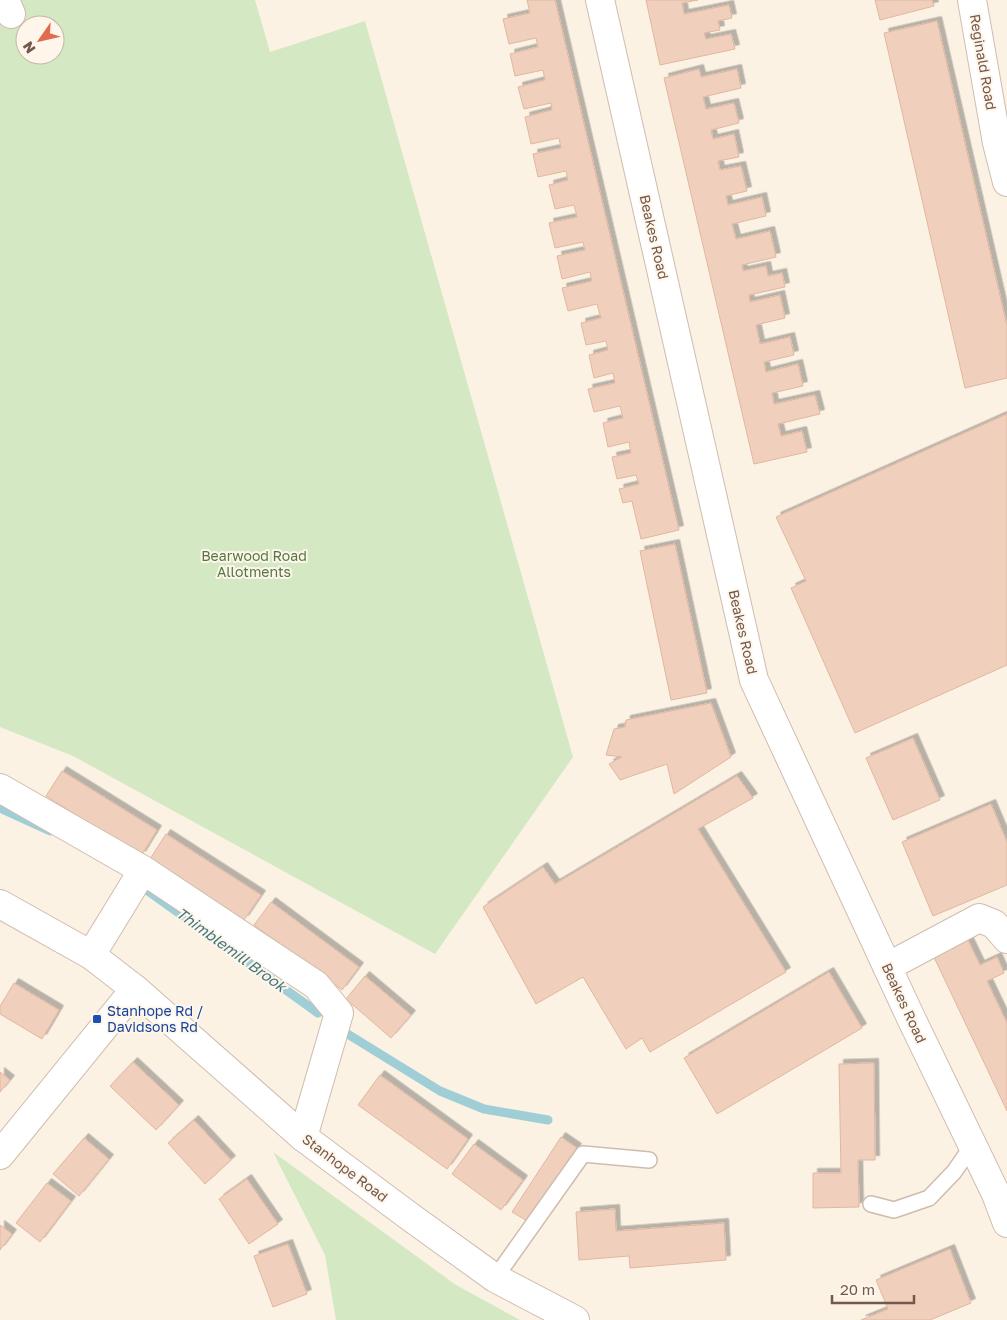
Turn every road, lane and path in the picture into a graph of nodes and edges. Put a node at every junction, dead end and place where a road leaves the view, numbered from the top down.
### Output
1 (600, 0) edge
2 (972, 0) edge
3 (1002, 142) edge
4 (1007, 182) edge
5 (0, 788) edge
6 (143, 870) junction
7 (0, 904) edge
8 (1007, 939) edge
9 (90, 956) junction
10 (887, 967) junction
11 (135, 989) junction
12 (303, 1137) junction
13 (972, 1146) junction
14 (0, 1155) edge
15 (650, 1160) dead end
16 (871, 1204) dead end
17 (1007, 1223) edge
18 (495, 1278) junction
19 (570, 1319) edge

1 - 10 street, Beakes Road
2 - 3 street, Reginald Road
3 - 4 street, Reginald Road
5 - 6 street
6 - 9 street
6 - 12 street
7 - 9 street, Stanhope Road
8 - 10 street
9 - 11 street, Stanhope Road
10 - 13 street, Beakes Road
11 - 12 street, Stanhope Road
11 - 14 street
12 - 18 street, Stanhope Road
13 - 16 lane
13 - 17 street, Beakes Road
15 - 18 lane
18 - 19 street, Stanhope Road

